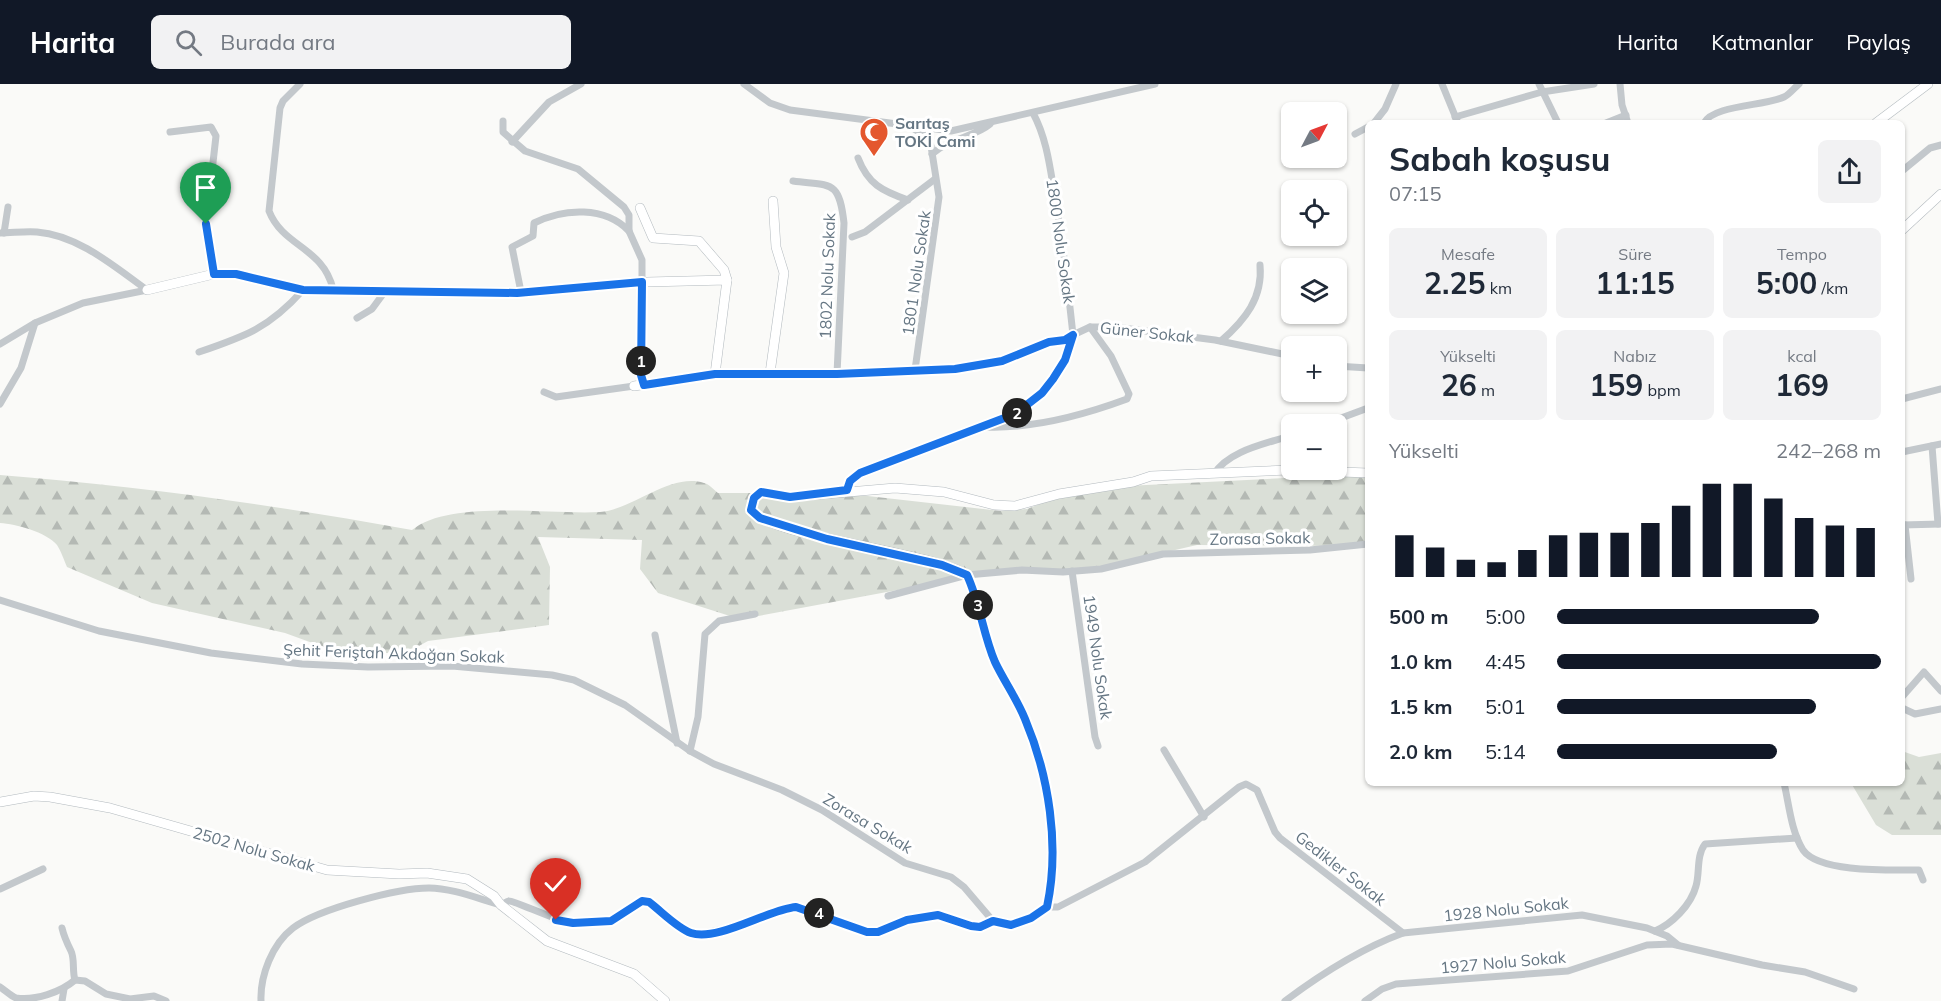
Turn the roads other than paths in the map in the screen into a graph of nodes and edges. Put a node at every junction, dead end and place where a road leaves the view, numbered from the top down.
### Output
1 (300, 84) edge
2 (581, 84) edge
3 (744, 84) edge
4 (1155, 84) edge
5 (1396, 84) edge
6 (1442, 84) edge
7 (1539, 84) edge
8 (1594, 84) edge
9 (1620, 84) edge
10 (1799, 84) edge
11 (1928, 84) edge
12 (1542, 92) junction
13 (1033, 113) junction
14 (1627, 119) edge
15 (1376, 120) edge
16 (1457, 120) edge
17 (1556, 120) edge
18 (1707, 120) edge
19 (1880, 120) edge
20 (503, 121) dead end
21 (991, 123) junction
22 (908, 126) junction
23 (1365, 129) edge
24 (170, 132) dead end
25 (1355, 134) dead end
26 (512, 142) junction
27 (1941, 145) edge
28 (932, 154) junction
29 (858, 158) dead end
30 (1905, 169) edge
31 (935, 179) junction
32 (793, 181) dead end
33 (1941, 194) edge
34 (908, 200) junction
35 (773, 201) dead end
36 (9, 207) dead end
37 (640, 208) dead end
38 (1905, 227) edge
39 (629, 231) junction
40 (2, 233) edge
41 (852, 237) dead end
42 (1260, 265) dead end
43 (214, 274) junction
44 (727, 280) junction
45 (642, 282) junction
46 (333, 289) junction
47 (147, 290) junction
48 (303, 290) junction
49 (386, 290) junction
50 (521, 292) junction
51 (357, 318) dead end
52 (35, 323) junction
53 (1090, 327) junction
54 (1073, 335) junction
55 (1221, 341) junction
56 (0, 344) edge
57 (199, 352) dead end
58 (1281, 354) edge
59 (1347, 367) edge
60 (1365, 368) edge
61 (915, 370) junction
62 (770, 373) junction
63 (715, 374) junction
64 (837, 374) junction
65 (639, 386) junction
66 (1941, 389) edge
67 (544, 392) dead end
68 (1905, 398) edge
69 (0, 404) edge
70 (1365, 409) edge
71 (1347, 416) edge
72 (984, 428) junction
73 (1281, 439) edge
74 (1941, 444) edge
75 (1932, 446) junction
76 (1905, 451) edge
77 (1365, 473) edge
78 (1214, 474) junction
79 (847, 490) junction
80 (1939, 524) edge
81 (1905, 525) edge
82 (1905, 533) edge
83 (1365, 544) edge
84 (1072, 571) junction
85 (967, 575) junction
86 (1911, 579) dead end
87 (888, 596) dead end
88 (0, 600) edge
89 (755, 614) dead end
90 (655, 635) dead end
91 (542, 674) joint
92 (1941, 691) edge
93 (1905, 694) edge
94 (1905, 709) edge
95 (1941, 709) edge
96 (677, 742) junction
97 (1098, 746) dead end
98 (1164, 750) dead end
99 (690, 751) junction
100 (1785, 786) edge
101 (0, 802) edge
102 (1204, 817) junction
103 (1797, 838) junction
104 (43, 869) dead end
105 (1923, 880) dead end
106 (0, 889) edge
107 (501, 905) junction
108 (1047, 907) junction
109 (993, 921) junction
110 (62, 928) dead end
111 (1655, 930) junction
112 (1403, 933) junction
113 (1678, 945) junction
114 (75, 980) junction
115 (0, 987) edge
116 (1854, 988) dead end
117 (64, 989) junction
118 (149, 999) edge
119 (62, 1001) edge
120 (166, 1001) edge
121 (261, 1001) edge
122 (665, 1001) edge
123 (1285, 1001) edge
124 (1365, 1001) edge

1 - 46 street
2 - 26 street
3 - 22 street
4 - 13 street
5 - 15 street
6 - 16 street
7 - 12 street
8 - 12 street
9 - 14 street
10 - 18 street
11 - 19 street
12 - 16 street
12 - 17 street
13 - 21 street
13 - 54 street, 1800 Nolu Sokak
20 - 26 street
21 - 22 street
21 - 28 street
22 - 28 street, 1801 Nolu Sokak
23 - 25 street
24 - 43 street
26 - 39 street
27 - 30 street
28 - 31 street, 1801 Nolu Sokak
29 - 34 street, 1801 Nolu Sokak
31 - 34 street, 1801 Nolu Sokak
31 - 61 street, 1801 Nolu Sokak
32 - 64 street, 1802 Nolu Sokak
33 - 38 street
34 - 41 street, 1801 Nolu Sokak
35 - 62 street
36 - 40 street
37 - 44 street
39 - 45 street
39 - 50 street
40 - 47 street
42 - 55 street
43 - 47 street
43 - 48 street
44 - 45 street
44 - 63 street
45 - 50 street
45 - 65 street
46 - 48 street
46 - 49 street
47 - 52 street
48 - 57 street
49 - 50 street
49 - 51 street
52 - 56 street
52 - 69 street
53 - 54 street, Güner Sokak
53 - 55 street, Güner Sokak
53 - 72 street
54 - 61 street, Güner Sokak
54 - 72 street, 1800 Nolu Sokak
55 - 58 street, Güner Sokak
59 - 60 street
61 - 64 street, Güner Sokak
62 - 63 street, Güner Sokak
62 - 64 street, Güner Sokak
63 - 65 street, Güner Sokak
65 - 67 street, Güner Sokak
66 - 68 street
70 - 71 street
72 - 79 street, 1800 Nolu Sokak
73 - 78 street
74 - 75 street
75 - 76 street
75 - 80 street
77 - 78 street
78 - 79 street
79 - 85 street
80 - 81 street
82 - 86 street
83 - 84 street, Zorasa Sokak
84 - 85 street, Zorasa Sokak
84 - 97 street, 1949 Nolu Sokak
85 - 87 street, Zorasa Sokak
85 - 108 street
88 - 91 street, Şehit Feriştah Akdoğan Sokak
89 - 99 street
90 - 96 street
91 - 96 street, Zorasa Sokak
92 - 93 street
94 - 95 street
96 - 99 street, Zorasa Sokak
98 - 102 street
99 - 109 street, Zorasa Sokak
100 - 103 street
101 - 107 street, 2502 Nolu Sokak
102 - 108 street, Gedikler Sokak
102 - 112 street, Gedikler Sokak
103 - 105 street
103 - 111 street
104 - 106 street
107 - 109 street
107 - 121 street
107 - 122 street, 2502 Nolu Sokak
108 - 109 street
110 - 114 street
111 - 112 street, 1928 Nolu Sokak
111 - 113 street, 1928 Nolu Sokak
112 - 123 street
113 - 116 street, 1927 Nolu Sokak
113 - 124 street, 1927 Nolu Sokak
114 - 117 street
114 - 118 street
115 - 117 street
117 - 119 street
118 - 120 street

